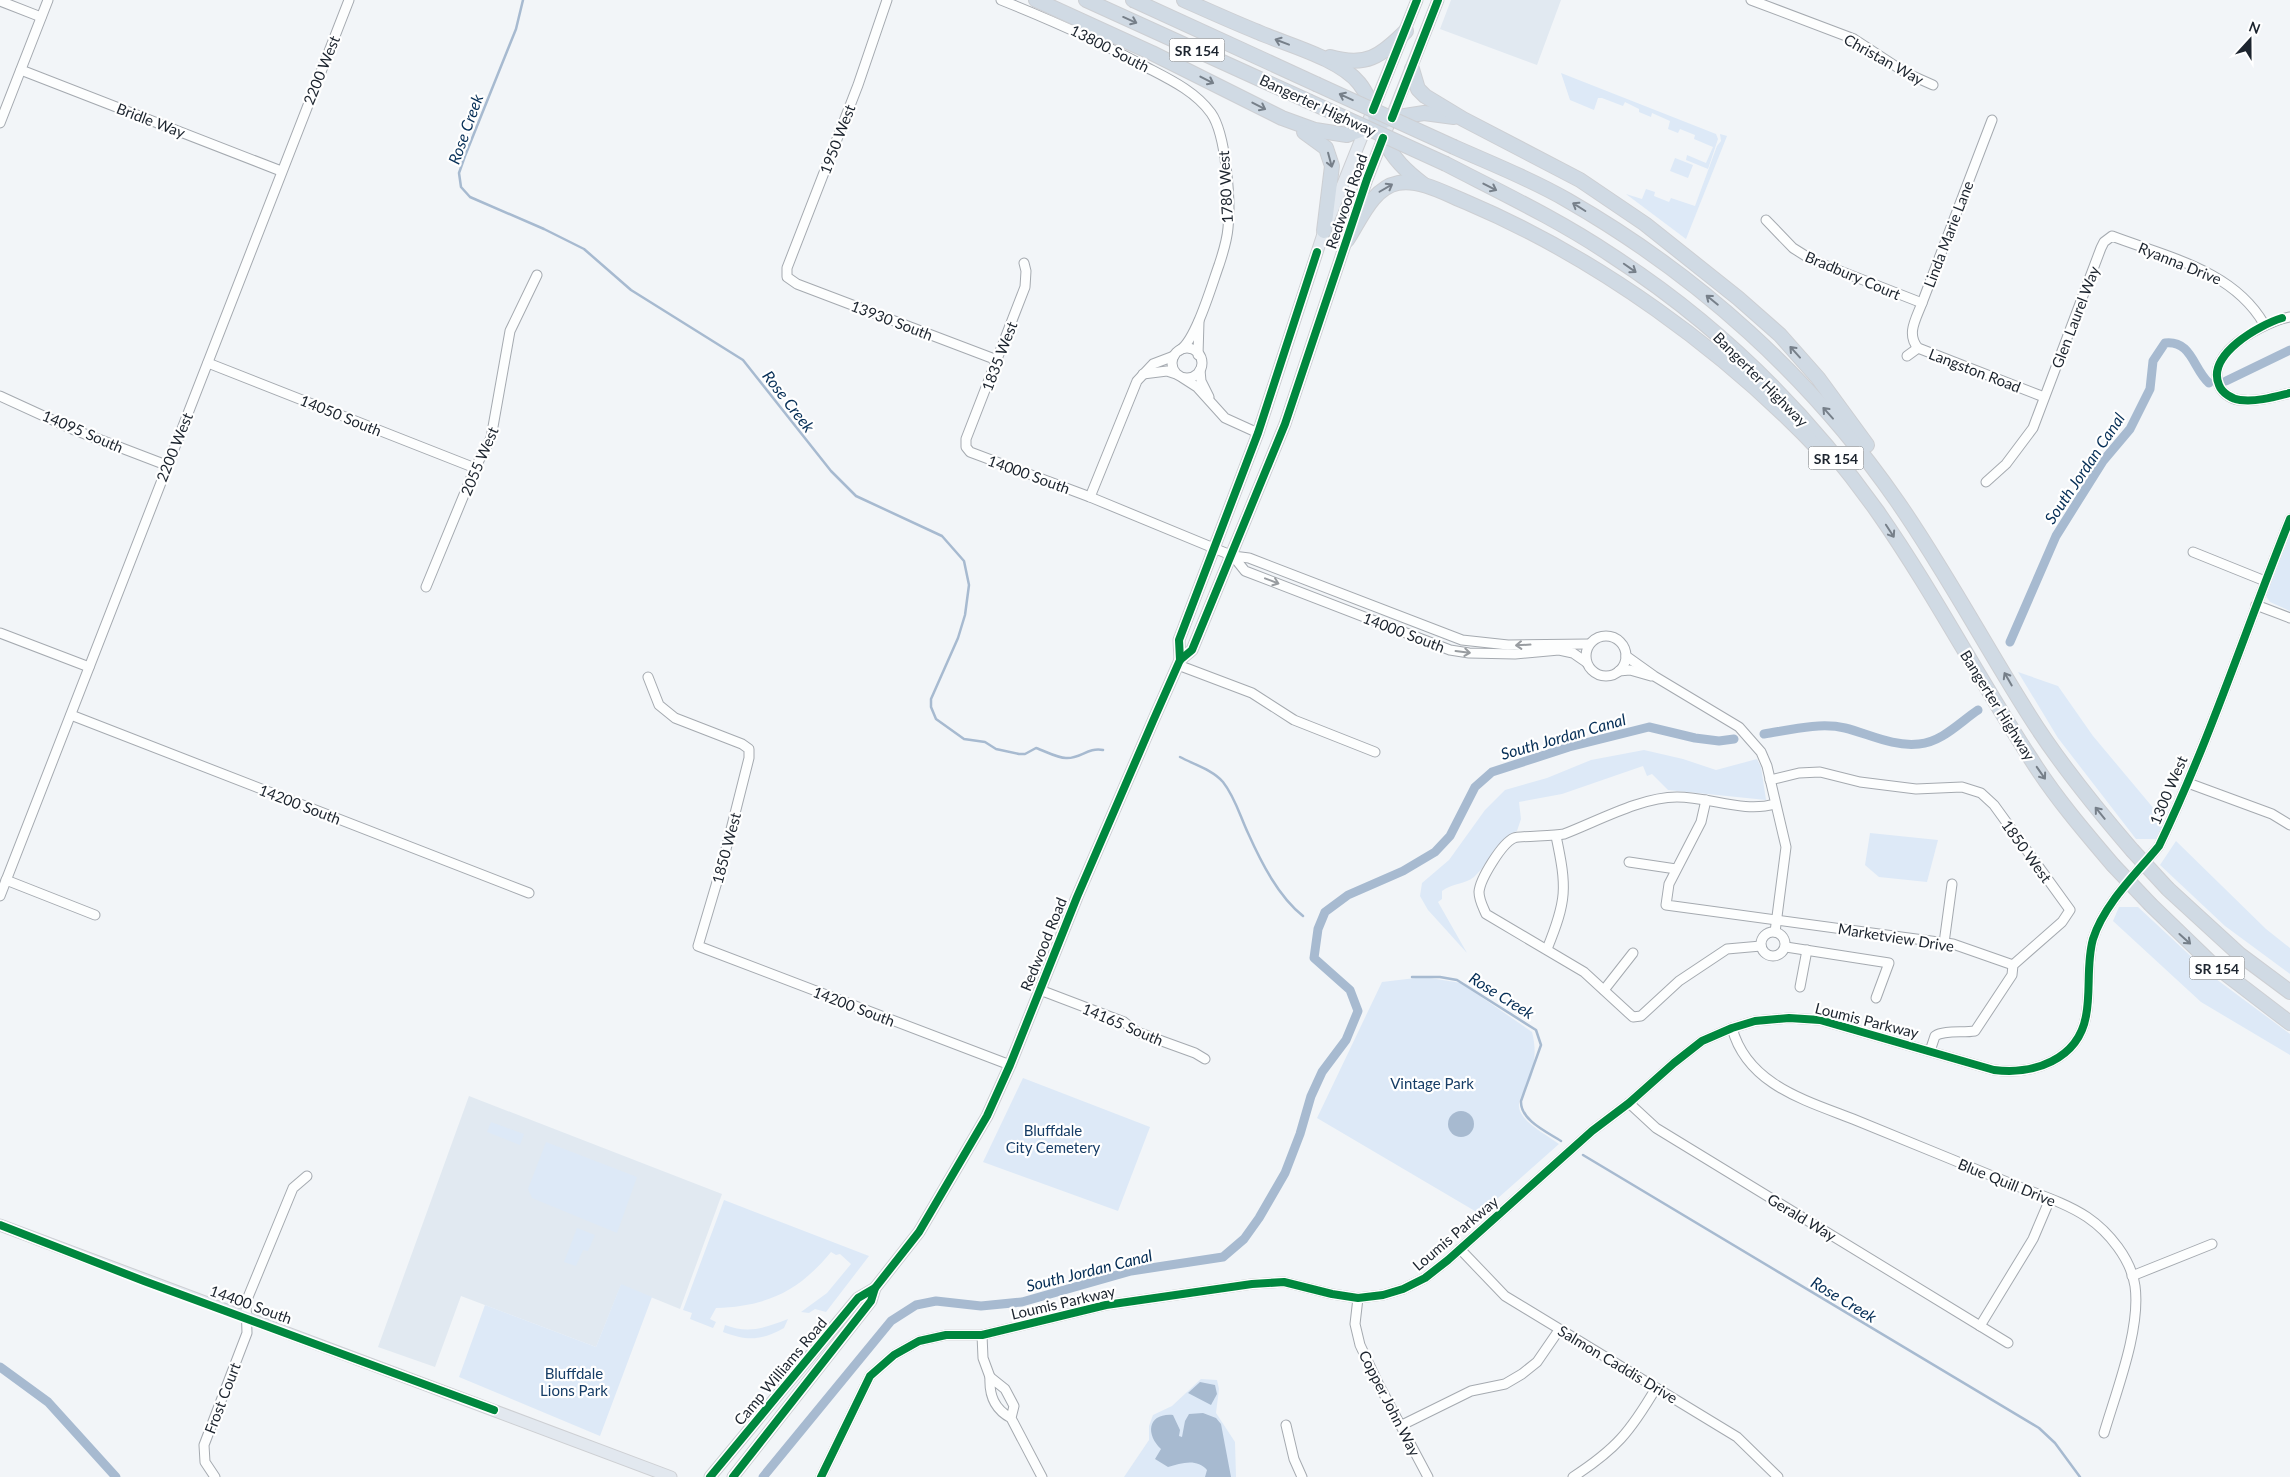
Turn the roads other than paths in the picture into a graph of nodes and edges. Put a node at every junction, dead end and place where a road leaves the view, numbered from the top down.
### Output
1 (48, 0) edge
2 (349, 0) edge
3 (887, 0) edge
4 (1001, 0) edge
5 (1036, 0) edge
6 (1086, 0) edge
7 (1133, 0) edge
8 (1184, 0) edge
9 (1417, 0) edge
10 (1438, 0) edge
11 (1752, 0) edge
12 (0, 1) edge
13 (41, 17) junction
14 (1406, 31) junction
15 (1305, 51) junction
16 (1412, 69) junction
17 (20, 70) junction
18 (1933, 85) dead end
19 (1373, 110) junction
20 (1210, 111) joint
21 (1282, 118) junction
22 (1392, 118) junction
23 (1463, 119) junction
24 (1992, 120) dead end
25 (0, 123) edge
26 (1378, 124) junction
27 (1365, 130) junction
28 (1383, 138) junction
29 (281, 171) junction
30 (1426, 185) junction
31 (1766, 220) dead end
32 (1324, 230) junction
33 (2108, 238) joint
34 (1347, 240) junction
35 (1024, 263) dead end
36 (537, 275) dead end
37 (787, 277) joint
38 (1922, 303) junction
39 (2290, 317) edge
40 (1199, 321) junction
41 (2264, 324) junction
42 (1918, 348) junction
43 (1177, 353) junction
44 (1198, 355) junction
45 (1907, 356) dead end
46 (997, 360) junction
47 (208, 363) junction
48 (1200, 370) junction
49 (1143, 374) junction
50 (1180, 376) junction
51 (2290, 393) edge
52 (0, 396) edge
53 (2044, 397) junction
54 (1209, 400) junction
55 (1258, 432) junction
56 (966, 447) joint
57 (166, 465) junction
58 (475, 468) junction
59 (1986, 482) dead end
60 (1090, 497) junction
61 (1878, 514) junction
62 (2290, 519) edge
63 (1215, 549) junction
64 (2193, 552) dead end
65 (1233, 556) junction
66 (2265, 581) junction
67 (426, 587) dead end
68 (2256, 605) junction
69 (1967, 610) junction
70 (2290, 618) edge
71 (0, 632) edge
72 (1589, 644) junction
73 (1626, 656) junction
74 (1586, 662) junction
75 (1179, 663) junction
76 (89, 667) junction
77 (1619, 671) junction
78 (1654, 676) junction
79 (648, 677) dead end
80 (70, 715) junction
81 (1375, 752) dead end
82 (1770, 780) junction
83 (2188, 783) junction
84 (1706, 800) junction
85 (1776, 804) junction
86 (2290, 825) edge
87 (1556, 836) junction
88 (1629, 862) dead end
89 (1676, 869) junction
90 (6, 880) junction
91 (1952, 884) dead end
92 (529, 893) dead end
93 (0, 896) edge
94 (95, 915) dead end
95 (1776, 919) junction
96 (1775, 932) junction
97 (1944, 943) junction
98 (698, 946) joint
99 (1761, 946) junction
100 (1786, 947) junction
101 (1547, 949) junction
102 (1807, 950) junction
103 (1633, 953) dead end
104 (2013, 965) junction
105 (1800, 987) dead end
106 (1040, 990) junction
107 (1604, 990) junction
108 (2290, 992) edge
109 (1876, 998) dead end
110 (2290, 1023) edge
111 (1732, 1028) junction
112 (1930, 1051) junction
113 (1205, 1059) dead end
114 (2059, 1059) joint
115 (1010, 1065) junction
116 (1629, 1103) junction
117 (306, 1176) dead end
118 (2050, 1199) junction
119 (0, 1224) edge
120 (920, 1232) joint
121 (2212, 1244) dead end
122 (1460, 1249) junction
123 (2132, 1276) junction
124 (875, 1288) junction
125 (1358, 1298) junction
126 (247, 1317) junction
127 (1980, 1326) junction
128 (1559, 1330) junction
129 (982, 1335) junction
130 (2008, 1343) dead end
131 (990, 1377) junction
132 (1656, 1388) junction
133 (1011, 1418) junction
134 (1286, 1425) dead end
135 (1402, 1426) junction
136 (2104, 1434) dead end
137 (215, 1477) edge
138 (671, 1477) edge
139 (710, 1477) edge
140 (732, 1477) edge
141 (821, 1477) edge
142 (1042, 1477) edge
143 (1302, 1477) edge
144 (1428, 1477) edge
145 (1573, 1477) edge
146 (1778, 1477) edge

1 - 13 street
2 - 29 street, 2200 West
3 - 37 street, 1950 West
4 - 20 street, 13800 South
5 -> 21 highway
6 -> 61 highway, Bangerter Highway / SR 154, bridge
69 -> 7 highway, Bangerter Highway / SR 154, bridge
15 -> 8 highway
9 - 14 main road, Redwood Road
10 - 16 main road, Redwood Road
11 - 18 street, Christan Way
12 - 13 street
13 - 17 street
14 - 15 highway
14 - 19 main road, Redwood Road
15 - 19 highway
16 - 22 main road, Redwood Road
16 - 23 highway
17 - 25 street
17 - 29 street, Bridle Way
19 - 26 highway
19 - 27 main road, Redwood Road
20 - 40 street, 1780 West
21 - 27 highway
21 -> 32 highway
22 - 23 highway
22 - 26 highway
22 - 28 main road, Redwood Road
69 -> 23 highway
24 - 38 street, Linda Marie Lane
26 - 27 highway
26 - 28 highway
27 - 32 main road, Redwood Road
28 - 30 highway
28 - 34 main road, Redwood Road
29 - 47 street, 2200 West
34 -> 30 highway
30 - 61 highway
31 - 38 street, Bradbury Court
32 - 55 main road, Redwood Road
33 - 41 street, Ryanna Drive
33 - 53 street, Glen Laurel Way
34 - 65 main road, Redwood Road
35 - 46 street, 1835 West
36 - 58 street, 2055 West
37 - 46 street, 13930 South
38 - 42 street, Linda Marie Lane
39 - 41 street
40 - 43 street, 1780 West
40 - 44 street, 1780 West
41 - 51 street
42 - 45 street, Langston Road
42 - 53 street, Langston Road
43 - 44 street
43 - 49 street
43 - 50 street
44 - 48 street
46 - 56 street, 1835 West
47 - 57 street, 2200 West
47 - 58 street, 14050 South
48 - 50 street
48 - 54 street
49 - 50 street
49 - 60 street
50 - 54 street
52 - 57 street, 14095 South
53 - 59 street, Glen Laurel Way
54 - 55 street
55 - 63 main road, Redwood Road
56 - 60 street, 14000 South
57 - 76 street, 2200 West
58 - 67 street, 2055 West
60 - 63 street, 14000 South
61 -> 110 highway, Bangerter Highway / SR 154, bridge
62 - 66 street, 1300 West
63 - 65 street, 14000 South
63 - 75 main road, Redwood Road
64 - 66 street
72 -> 65 street, 14000 South
65 -> 74 street, 14000 South
65 - 75 main road, Redwood Road
66 - 68 street, 1300 West
68 - 70 street
68 - 83 street, 1300 West
108 -> 69 highway, Bangerter Highway / SR 154, bridge
71 - 76 street
72 - 73 street
72 - 74 street
73 - 77 street
73 - 78 street
74 - 77 street
75 - 81 street
75 - 106 main road, Redwood Road
76 - 80 street, 2200 West
77 - 78 street
78 - 82 street
79 - 98 street, 1850 West
80 - 90 street, 2200 West
80 - 92 street, 14200 South
82 - 85 street
82 - 104 street, 1850 West
83 - 86 street
83 - 114 street, 1300 West
84 - 85 street
84 - 87 street
84 - 89 street
85 - 95 street
87 - 101 street
87 - 101 street
88 - 89 street
89 - 95 street, Marketview Drive
90 - 93 street, 2200 West
90 - 94 street
91 - 97 street
95 - 96 street
95 - 97 street, Marketview Drive
96 - 99 street
96 - 100 street
97 - 104 street, Marketview Drive
98 - 115 street, 14200 South
99 - 100 street
99 - 107 street
100 - 102 street
101 - 107 street
102 - 105 street
102 - 109 street
103 - 107 street
104 - 112 street, 1850 West
106 - 113 street, 14165 South
106 - 115 main road, Redwood Road
111 - 112 street, Loumis Parkway
111 - 116 street, Loumis Parkway
111 - 118 street, Blue Quill Drive
112 - 114 street, Loumis Parkway
115 - 120 main road, Redwood Road
116 - 122 street, Loumis Parkway
116 - 127 street, Gerald Way
117 - 126 street, Frost Court
118 - 123 street, Blue Quill Drive
118 - 127 street
119 - 126 main road, 14400 South
120 - 124 main road, Camp Williams Road
121 - 123 street
122 - 125 street, Loumis Parkway
122 - 128 street, Salmon Caddis Drive
123 - 136 street, Blue Quill Drive
124 - 139 main road, Camp Williams Road
124 - 140 main road, Camp Williams Road
125 - 129 street, Loumis Parkway
125 - 135 street, Copper John Way
126 - 137 street, Frost Court
126 - 138 main road, 14400 South
127 - 130 street, Gerald Way
128 - 132 street, Salmon Caddis Drive
128 - 135 street
129 - 131 street
129 - 141 street, Loumis Parkway
131 - 133 street
131 - 133 street
132 - 145 street
132 - 146 street, Salmon Caddis Drive
133 - 142 street
134 - 143 street
135 - 144 street, Copper John Way

